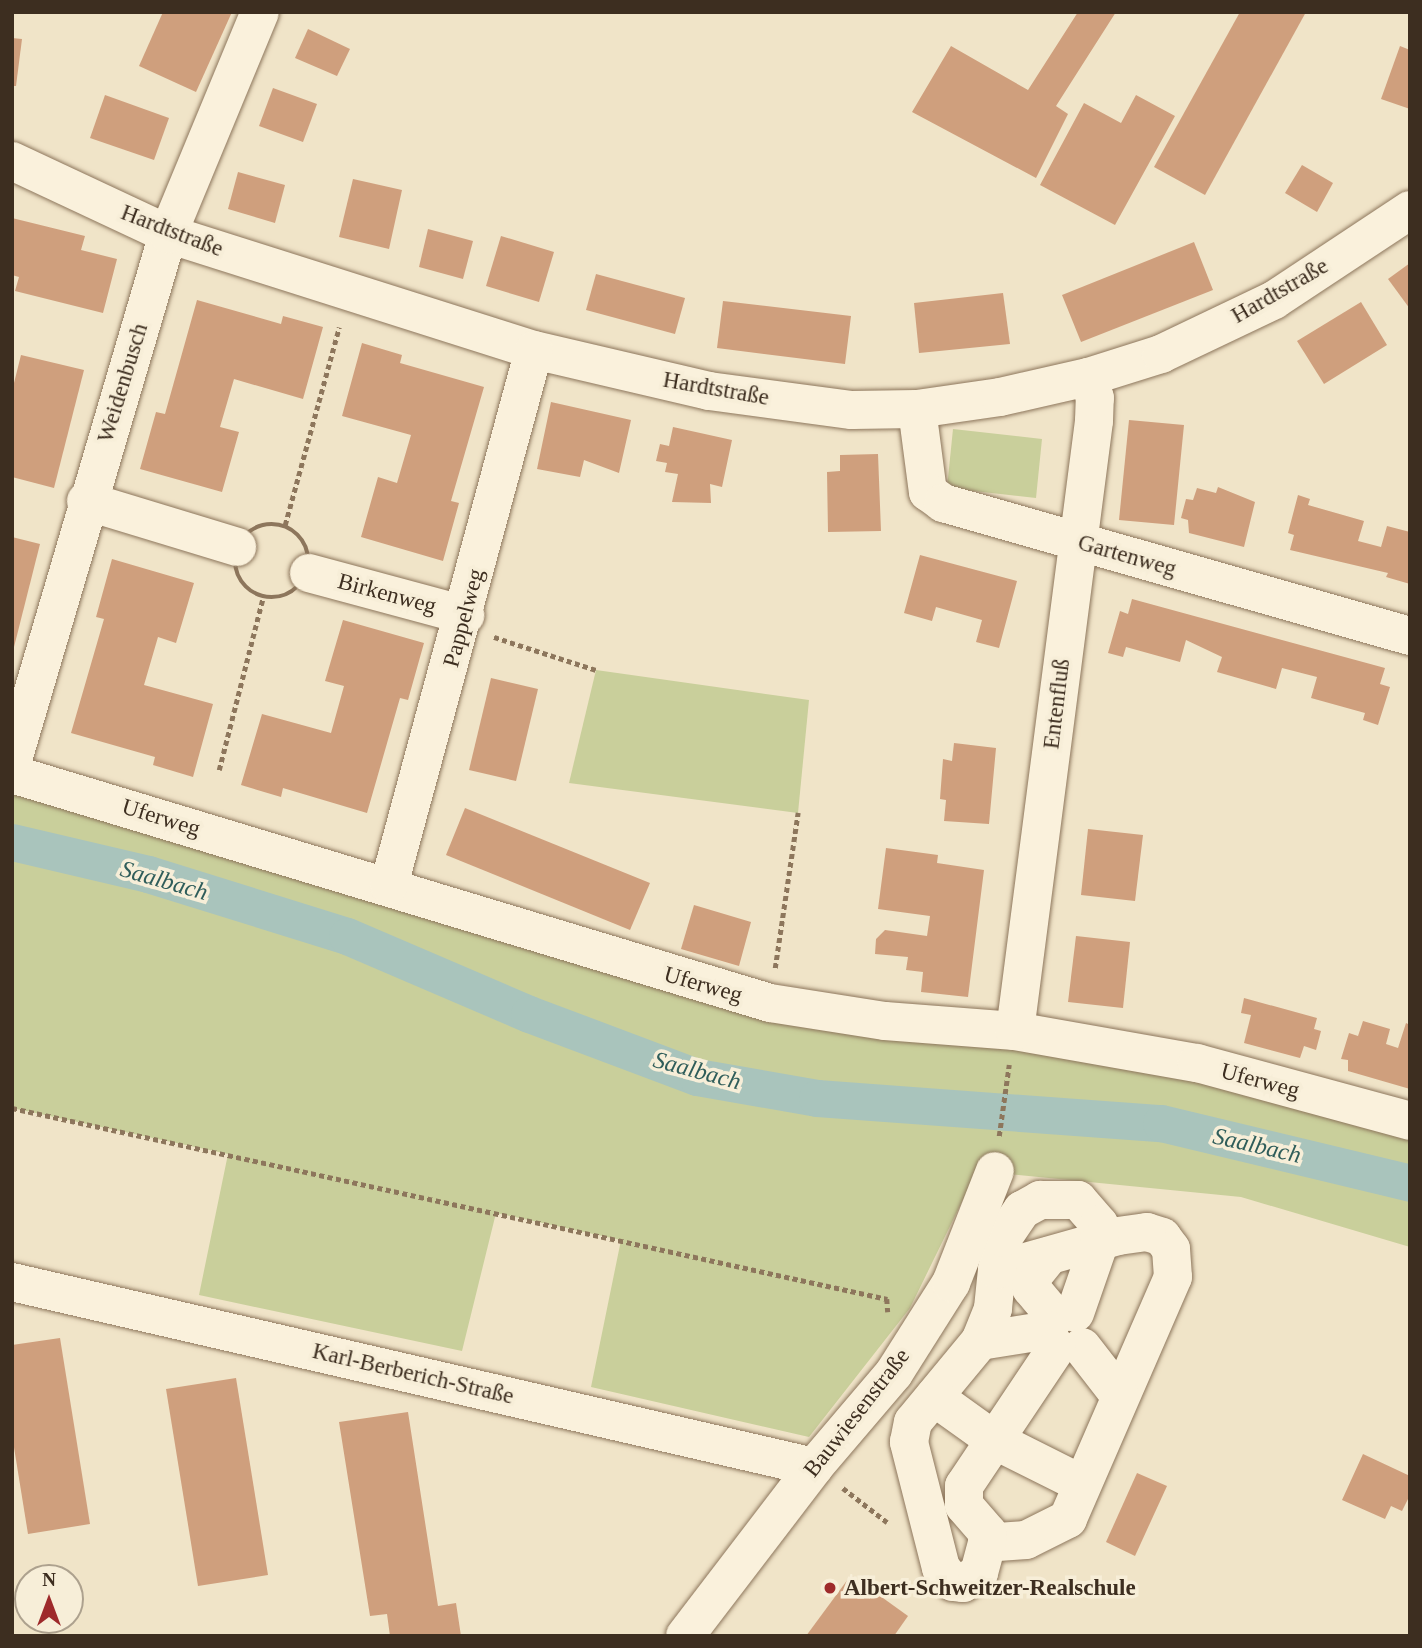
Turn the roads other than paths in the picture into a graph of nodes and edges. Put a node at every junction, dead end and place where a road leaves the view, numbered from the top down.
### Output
1 (260, 12) edge
2 (12, 161) edge
3 (1410, 209) edge
4 (168, 234) junction
5 (534, 350) junction
6 (1088, 377) junction
7 (917, 409) junction
8 (86, 501) junction
9 (1078, 542) junction
10 (237, 547) dead end
11 (309, 573) dead end
12 (465, 615) junction
13 (1410, 635) edge
14 (12, 763) edge
15 (12, 774) edge
16 (389, 885) junction
17 (1015, 1031) junction
18 (1410, 1121) edge
19 (995, 1171) dead end
20 (1100, 1241) junction
21 (1049, 1256) junction
22 (997, 1270) junction
23 (12, 1282) edge
24 (1064, 1331) junction
25 (980, 1341) junction
26 (1120, 1396) junction
27 (934, 1397) junction
28 (994, 1440) junction
29 (814, 1467) junction
30 (1082, 1483) junction
31 (987, 1543) junction
32 (685, 1636) edge

1 - 4 street, Weidenbusch
2 - 4 street, Hardtstraße
3 - 6 street, Hardtstraße
4 - 5 street, Hardtstraße
4 - 8 street, Weidenbusch
5 - 7 street, Hardtstraße
5 - 12 street, Pappelweg
6 - 7 street, Hardtstraße
6 - 9 street, Entenfluß
7 - 9 street, Gartenweg
8 - 10 street
8 - 14 street, Weidenbusch
9 - 13 street, Gartenweg
9 - 17 street, Entenfluß
11 - 12 street, Birkenweg
12 - 16 street, Pappelweg
15 - 16 street, Uferweg
16 - 17 street, Uferweg
17 - 18 street, Uferweg
19 - 29 street, Bauwiesenstraße
20 - 21 street
20 - 22 street
20 - 24 street
20 - 26 street
21 - 22 street
21 - 24 street
22 - 25 street
23 - 29 street, Karl-Berberich-Straße
24 - 25 street
24 - 26 street
24 - 28 street
25 - 27 street
26 - 30 street
27 - 28 street
27 - 31 street
28 - 30 street
28 - 31 street
29 - 32 street, Bauwiesenstraße
30 - 31 street

